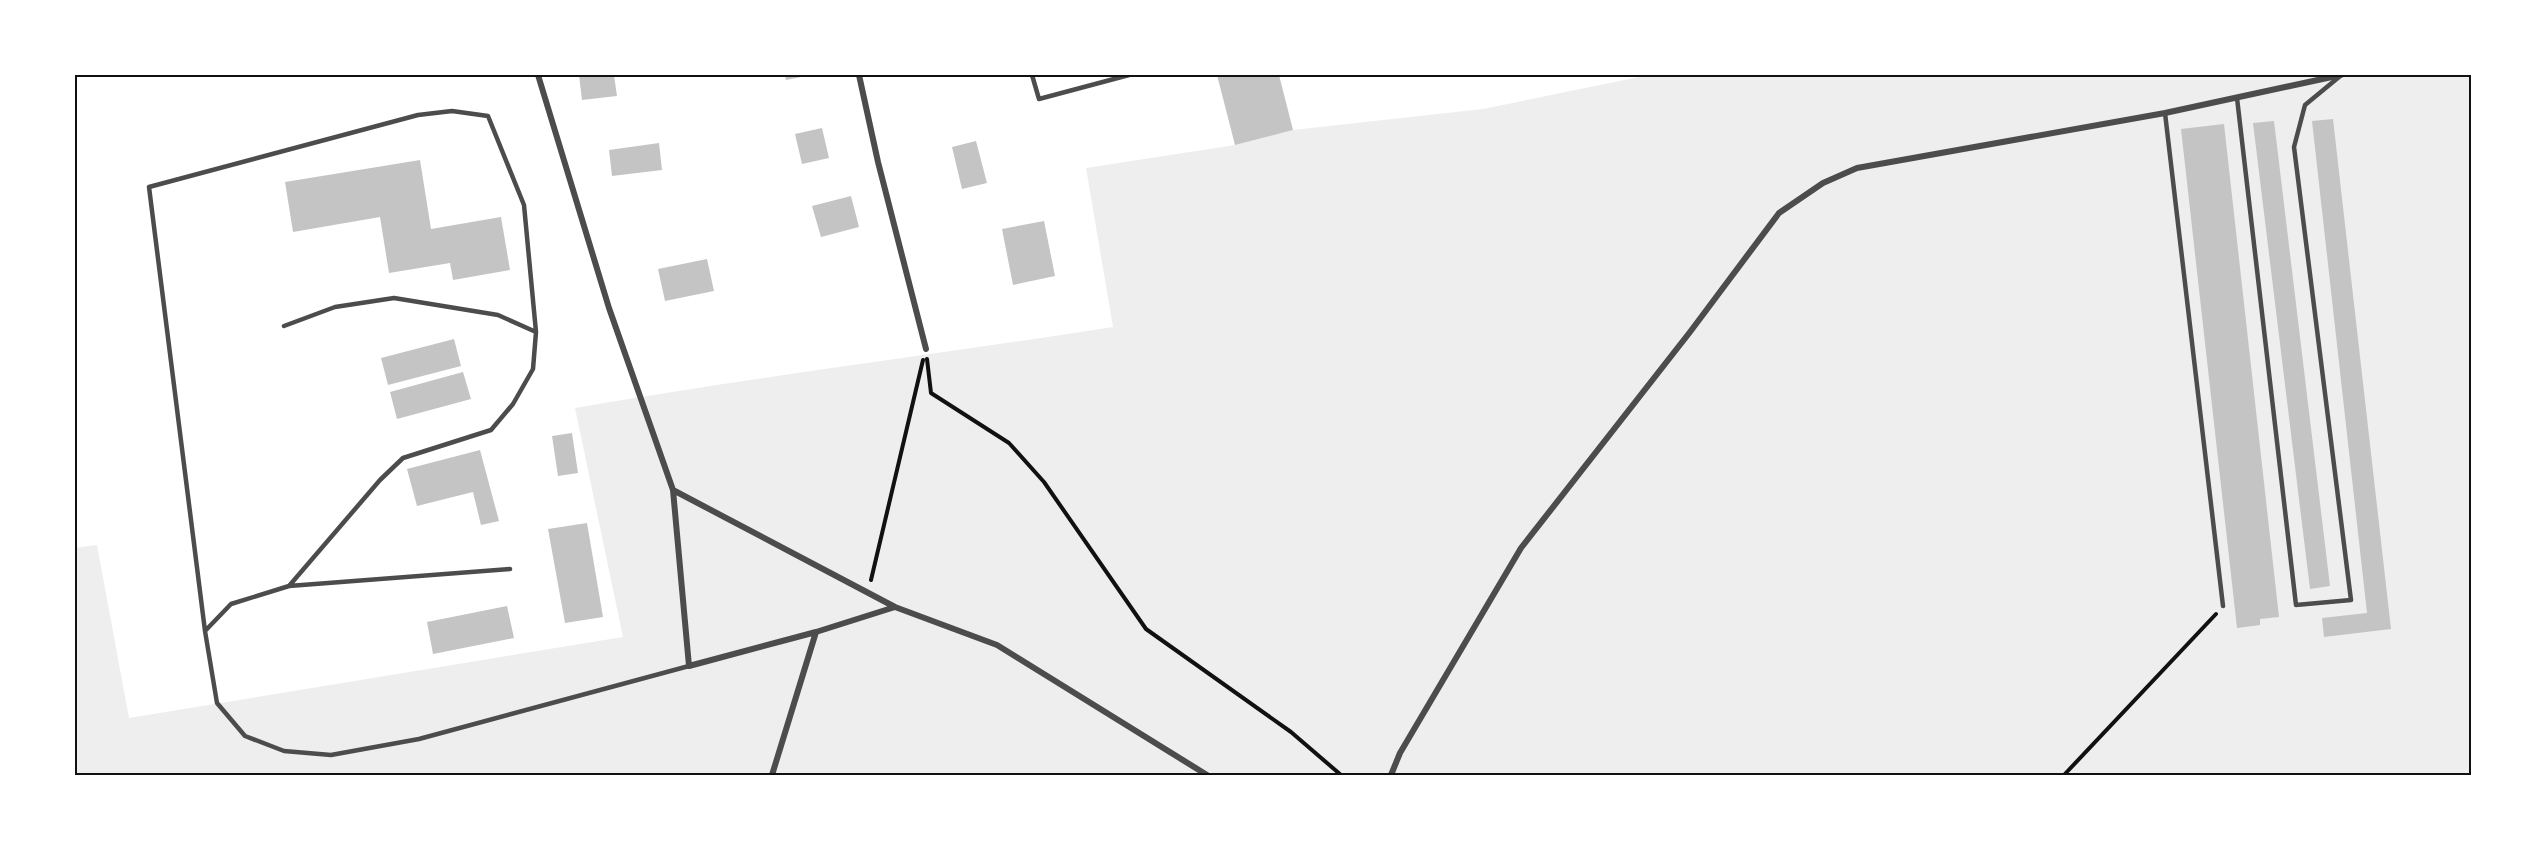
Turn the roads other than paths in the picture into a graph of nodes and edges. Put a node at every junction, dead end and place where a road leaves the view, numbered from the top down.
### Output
1 (538, 75) edge
2 (859, 75) edge
3 (1032, 75) edge
4 (1129, 75) edge
5 (2341, 75) edge
6 (2237, 98) junction
7 (2165, 113) junction
8 (284, 326) dead end
9 (536, 332) junction
10 (926, 349) road end
11 (673, 490) junction
12 (510, 569) dead end
13 (289, 586) junction
14 (2223, 606) road end
15 (895, 607) junction
16 (205, 631) junction
17 (816, 632) junction
18 (689, 666) junction
19 (772, 775) edge
20 (1207, 775) edge
21 (1391, 775) edge

1 - 11 street
2 - 10 street
3 - 4 lane
5 - 6 street
5 - 6 lane
6 - 7 street
7 - 14 lane
7 - 21 street
8 - 9 lane
9 - 13 lane
9 - 16 lane
11 - 15 street
11 - 18 street
12 - 13 lane
13 - 16 lane
15 - 17 street
15 - 20 street
16 - 18 lane
17 - 18 street
17 - 19 street

